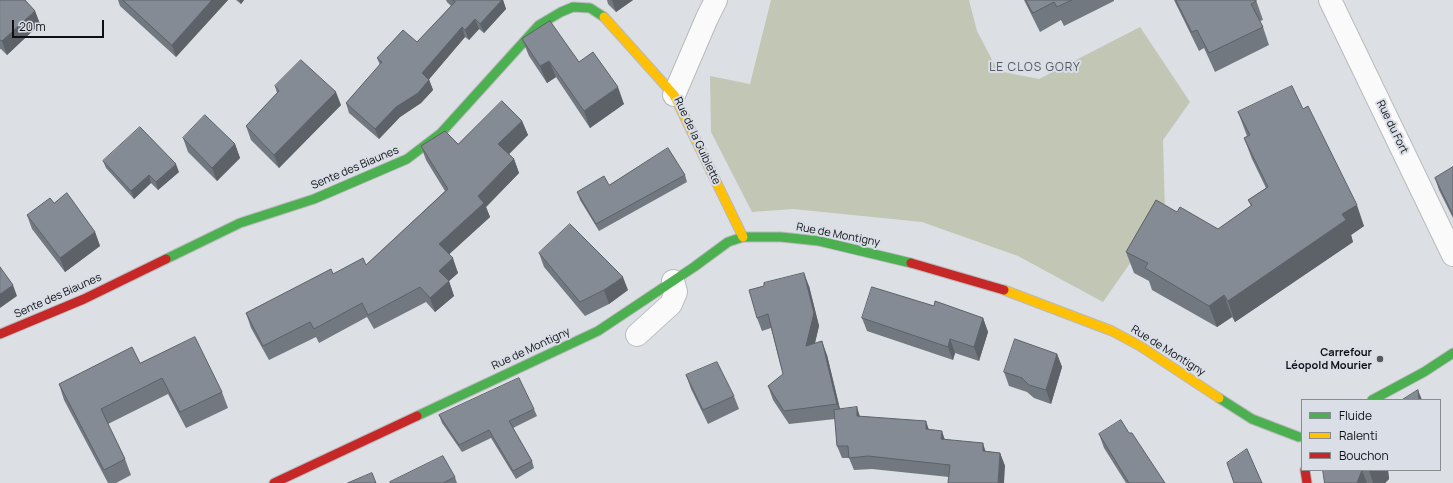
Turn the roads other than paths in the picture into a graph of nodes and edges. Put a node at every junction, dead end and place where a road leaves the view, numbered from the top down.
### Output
1 (716, 0) edge
2 (1330, 0) edge
3 (674, 95) junction
4 (743, 237) junction
5 (1453, 255) edge
6 (673, 281) junction
7 (0, 334) edge
8 (637, 335) dead end
9 (1453, 353) edge
10 (1374, 399) edge
11 (1301, 439) edge
12 (1305, 471) edge
13 (274, 483) edge
14 (1307, 483) edge

1 - 3 street, Rue de la Guiblette
2 - 5 street, Rue du Fort
3 - 4 street, Rue de la Guiblette
3 - 7 street, Sente des Biaunes
4 - 6 street, Rue de Montigny
4 - 11 street, Rue de Montigny
6 - 8 street
6 - 13 street, Rue de Montigny
9 - 10 street
12 - 14 street

